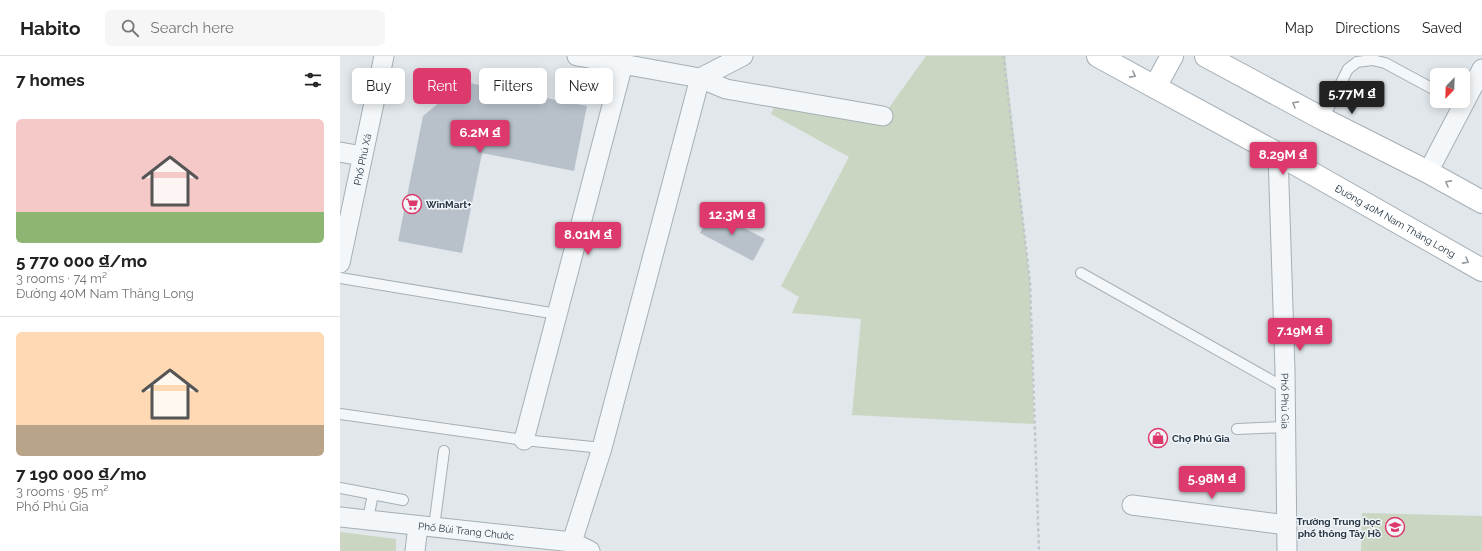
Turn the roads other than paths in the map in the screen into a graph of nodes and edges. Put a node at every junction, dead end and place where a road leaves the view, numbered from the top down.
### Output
1 (384, 56) edge
2 (577, 56) edge
3 (743, 56) edge
4 (1098, 56) edge
5 (1172, 56) edge
6 (1206, 56) edge
7 (623, 64) junction
8 (1482, 69) edge
9 (700, 78) junction
10 (1156, 87) junction
11 (1430, 87) edge
12 (1470, 87) edge
13 (1457, 108) edge
14 (883, 116) dead end
15 (1323, 119) junction
16 (340, 152) edge
17 (1278, 154) junction
18 (362, 156) junction
19 (1428, 172) junction
20 (1482, 202) edge
21 (340, 263) edge
22 (1482, 270) edge
23 (1081, 273) dead end
24 (340, 278) edge
25 (557, 314) junction
26 (1285, 388) junction
27 (340, 414) edge
28 (1285, 427) junction
29 (1237, 429) dead end
30 (524, 440) junction
31 (602, 448) junction
32 (444, 451) dead end
33 (340, 488) edge
34 (372, 494) junction
35 (403, 500) dead end
36 (1132, 505) dead end
37 (340, 517) edge
38 (368, 519) junction
39 (1287, 525) junction
40 (426, 527) junction
41 (572, 542) junction
42 (415, 551) edge
43 (590, 551) edge
44 (1287, 551) edge

1 - 18 street, Phố Phú Xá
2 - 7 street
3 - 9 street
4 -> 10 street, Đường 40M Nam Thăng Long
5 - 10 street
15 -> 6 street
7 - 9 street
7 - 25 street
8 - 12 street
9 - 14 street
9 - 31 street
10 - 17 street, Đường 40M Nam Thăng Long
11 - 15 lane
13 - 19 street
15 - 19 street
16 - 18 street
17 -> 22 street, Đường 40M Nam Thăng Long
17 - 26 street, Phố Phú Gia
18 - 21 street, Phố Phú Xá
20 -> 19 street
23 - 26 lane
24 - 25 lane
25 - 30 street
26 - 28 street, Phố Phú Gia
27 - 30 lane
28 - 29 lane
28 - 39 street, Phố Phú Gia
30 - 31 lane
31 - 41 street
32 - 40 lane
33 - 34 lane
34 - 35 lane
34 - 38 lane
36 - 39 street
37 - 38 street, Phố Bùi Trang Chước
38 - 40 street, Phố Bùi Trang Chước
39 - 44 street, Phố Phú Gia
40 - 41 street, Phố Bùi Trang Chước
40 - 42 street
41 - 43 street, Phố Bùi Trang Chước

